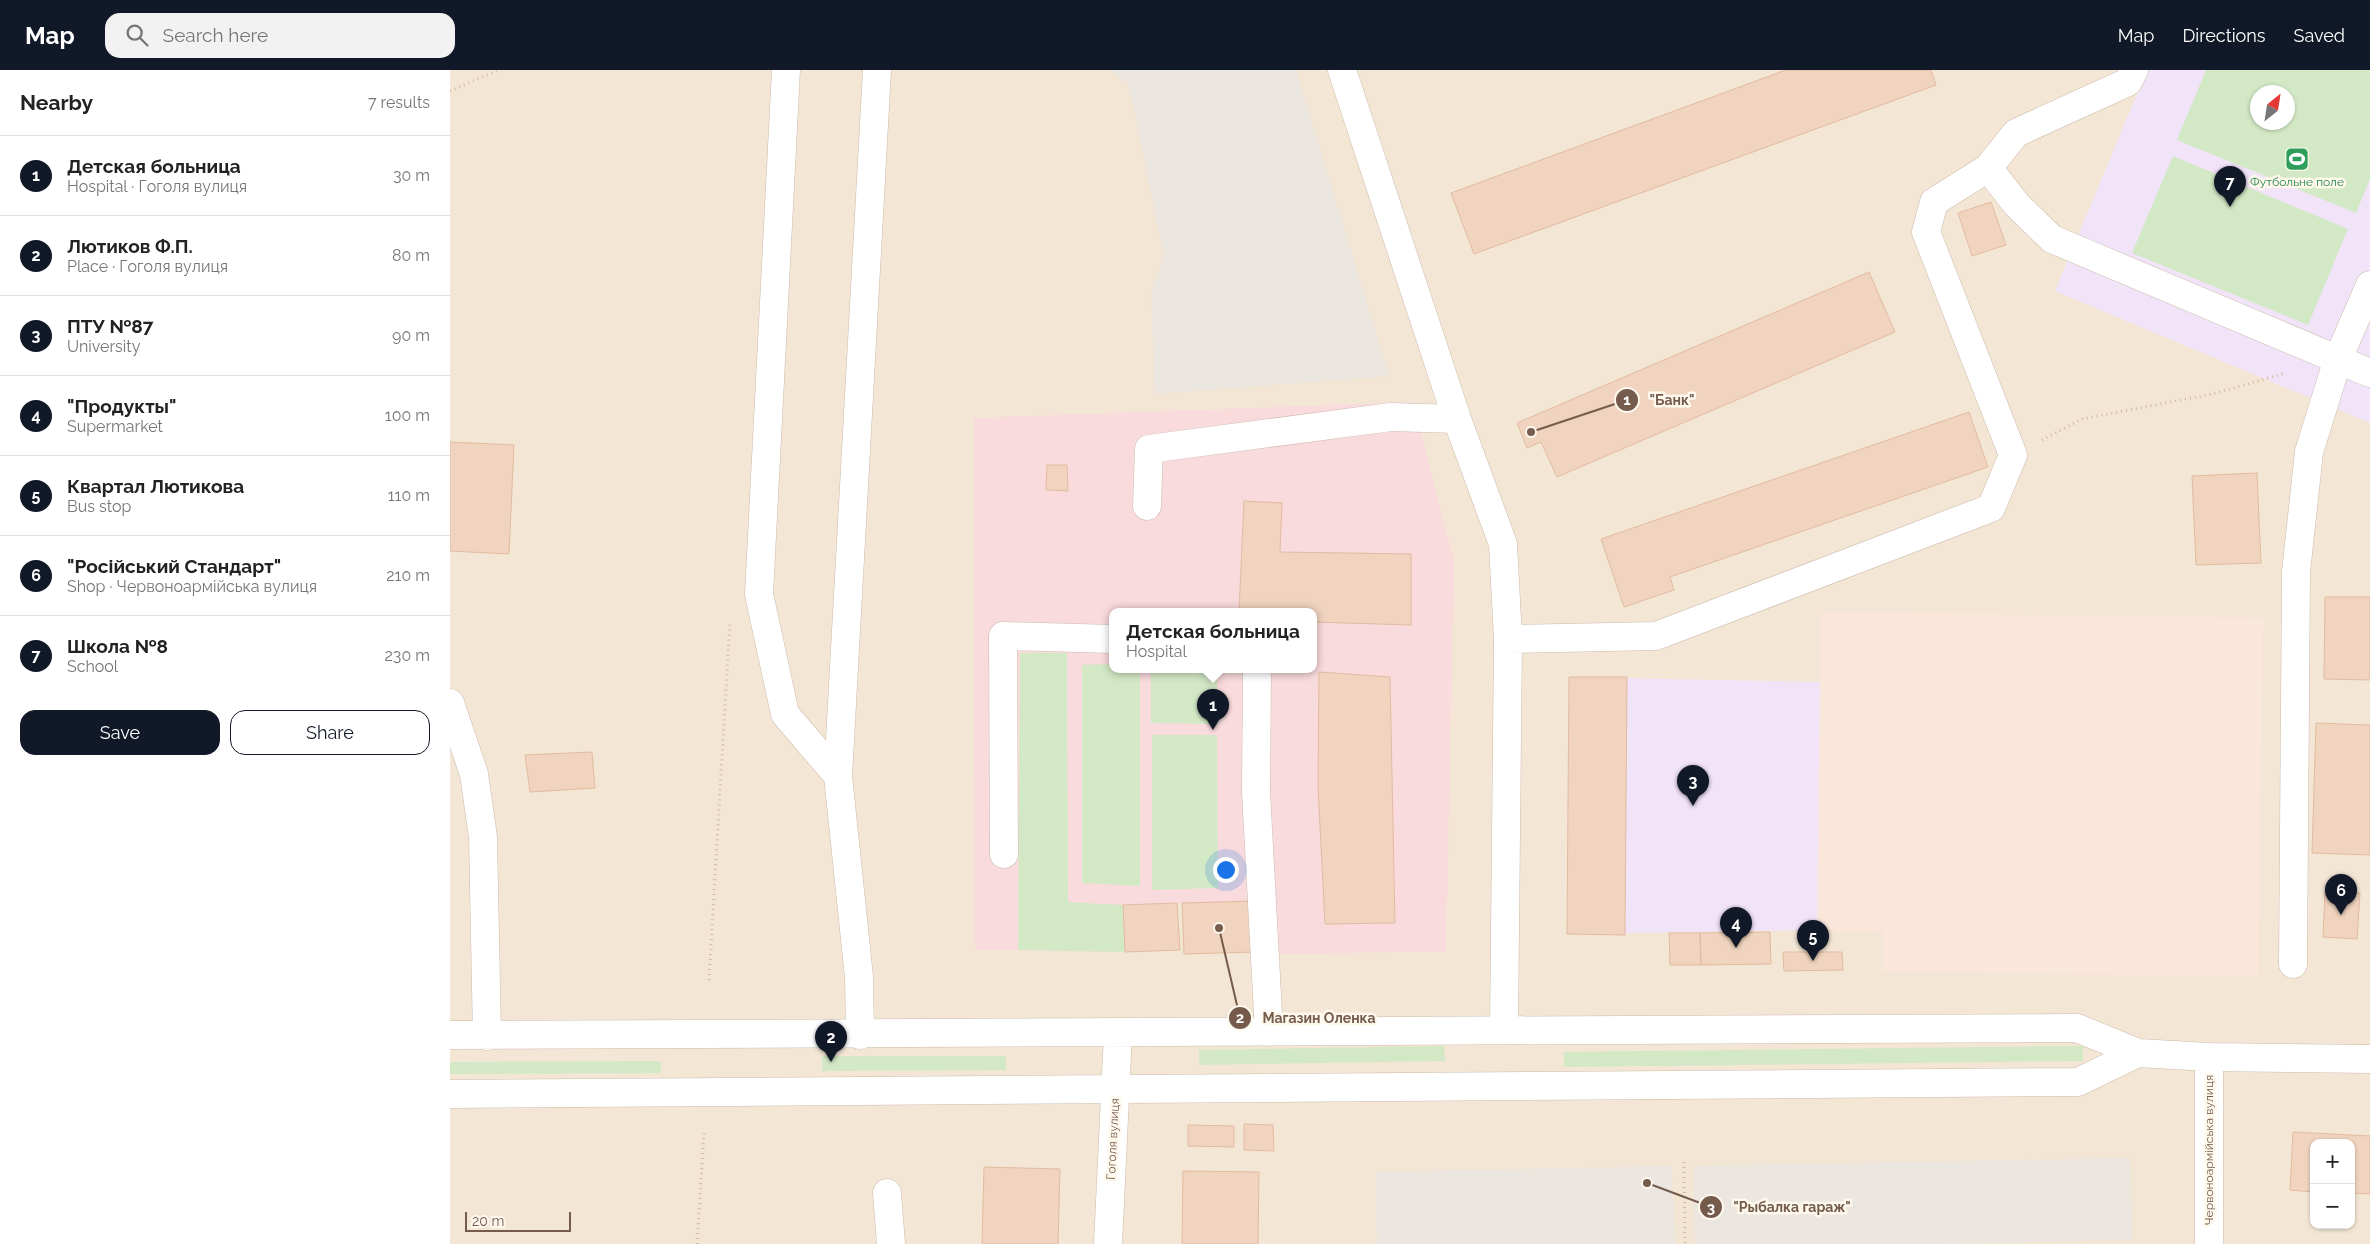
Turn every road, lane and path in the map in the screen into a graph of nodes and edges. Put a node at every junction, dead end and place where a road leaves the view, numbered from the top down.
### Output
1 (498, 70) edge
2 (786, 70) edge
3 (877, 70) edge
4 (1342, 70) edge
5 (2134, 70) edge
6 (450, 91) edge
7 (1988, 168) junction
8 (2370, 285) edge
9 (2338, 359) junction
10 (2370, 372) edge
11 (1457, 418) junction
12 (2013, 455) junction
13 (1147, 506) dead end
14 (1109, 639) edge
15 (1508, 639) junction
16 (1257, 673) edge
17 (450, 703) edge
18 (838, 776) junction
19 (1004, 854) dead end
20 (2293, 964) dead end
21 (1504, 1029) junction
22 (1269, 1032) junction
23 (1118, 1034) junction
24 (860, 1035) junction
25 (450, 1036) edge
26 (486, 1036) junction
27 (2138, 1053) junction
28 (2210, 1057) junction
29 (2370, 1059) edge
30 (1116, 1089) junction
31 (450, 1094) edge
32 (704, 1133) dead end
33 (1684, 1162) dead end
34 (887, 1193) dead end
35 (697, 1244) edge
36 (891, 1244) edge
37 (1108, 1244) edge
38 (1685, 1244) edge
39 (2209, 1244) edge

1 - 6 path
2 - 18 street
3 - 18 street
4 - 11 street
5 - 7 street
7 - 9 street
7 - 12 street
8 - 9 street
9 - 10 street
9 - 12 path
9 - 20 street
11 - 13 street
11 - 15 street
12 - 15 street
14 - 19 street
15 - 21 street
16 - 22 street
17 - 26 street
18 - 24 street
21 - 22 street
21 - 27 street
22 - 23 street
23 - 24 street
23 - 30 street, Гоголя вулиця
24 - 26 street
25 - 26 street
27 - 28 street
27 - 30 street
28 - 29 street
28 - 39 street, Червоноармійська вулиця
30 - 31 street
30 - 37 street, Гоголя вулиця
32 - 35 path
33 - 38 path
34 - 36 street

